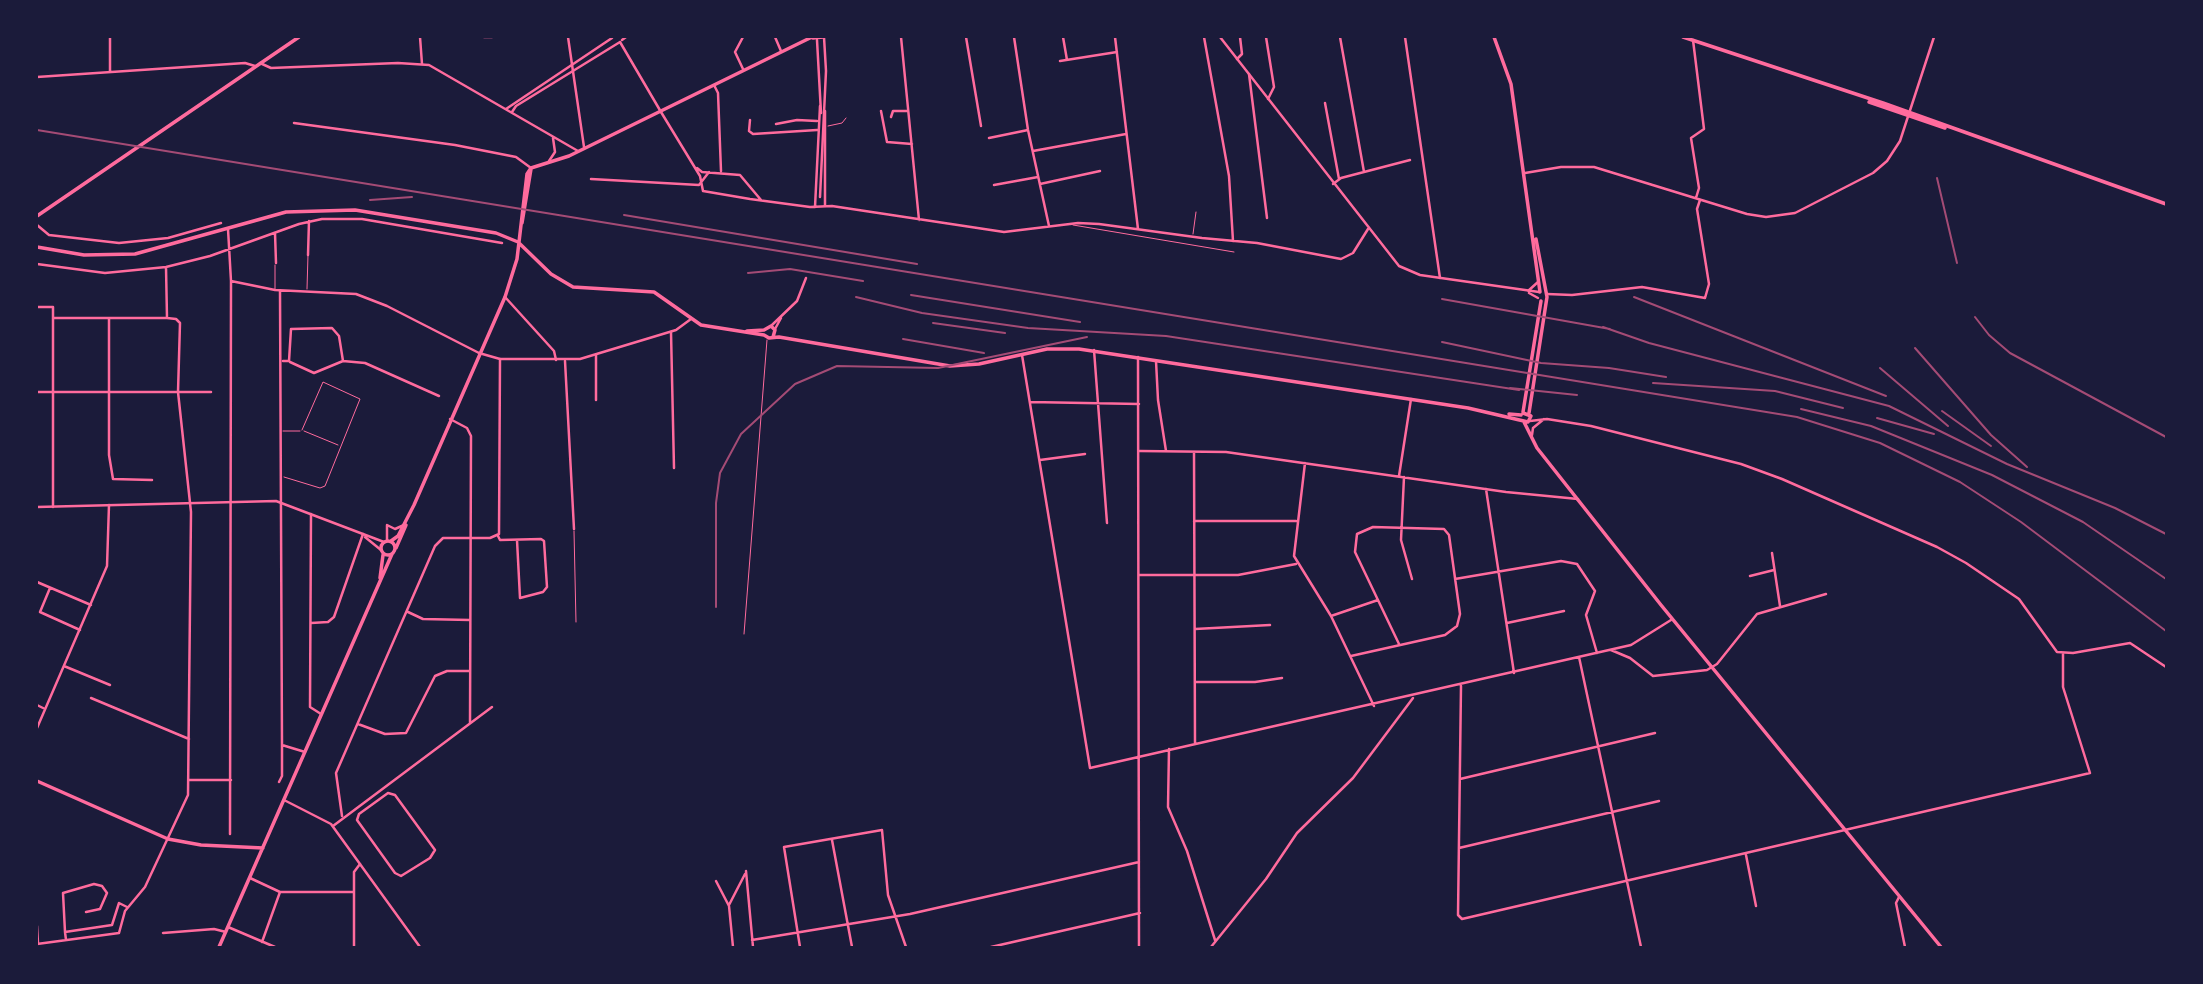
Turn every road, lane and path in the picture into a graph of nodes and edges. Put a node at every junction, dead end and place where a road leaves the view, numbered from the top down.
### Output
1 (110, 37) edge
2 (299, 37) edge
3 (421, 37) edge
4 (484, 37) edge
5 (492, 37) edge
6 (568, 37) edge
7 (612, 37) edge
8 (743, 37) edge
9 (775, 37) edge
10 (806, 37) edge
11 (823, 37) edge
12 (901, 37) edge
13 (966, 37) edge
14 (1014, 37) edge
15 (1063, 37) edge
16 (1115, 37) edge
17 (1204, 37) edge
18 (1220, 37) edge
19 (1240, 37) edge
20 (1266, 37) edge
21 (1340, 37) edge
22 (1405, 37) edge
23 (1494, 37) edge
24 (1683, 37) edge
25 (1934, 37) edge
26 (814, 38) edge
27 (621, 40) edge
28 (1693, 40) junction
29 (794, 44) junction
30 (781, 51) junction
31 (1117, 52) junction
32 (571, 54) junction
33 (1237, 59) junction
34 (580, 60) junction
35 (1067, 60) junction
36 (1060, 61) dead end
37 (422, 64) junction
38 (257, 65) junction
39 (572, 66) junction
40 (743, 69) junction
41 (573, 71) junction
42 (110, 72) junction
43 (1249, 74) junction
44 (37, 77) edge
45 (559, 80) junction
46 (573, 80) junction
47 (547, 81) junction
48 (713, 84) junction
49 (549, 86) junction
50 (1268, 99) junction
51 (1325, 103) dead end
52 (822, 106) junction
53 (506, 108) junction
54 (881, 111) dead end
55 (908, 111) junction
56 (512, 112) junction
57 (661, 112) junction
58 (1908, 115) junction
59 (891, 117) dead end
60 (846, 118) dead end
61 (750, 120) dead end
62 (819, 120) junction
63 (294, 123) dead end
64 (776, 124) dead end
65 (825, 125) junction
66 (981, 126) dead end
67 (817, 130) junction
68 (1028, 130) junction
69 (1127, 134) junction
70 (552, 135) junction
71 (989, 138) dead end
72 (912, 144) junction
73 (584, 148) junction
74 (578, 151) junction
75 (1032, 151) junction
76 (1410, 160) dead end
77 (549, 161) junction
78 (694, 167) junction
79 (531, 168) junction
80 (1100, 171) dead end
81 (709, 172) junction
82 (721, 172) junction
83 (1364, 172) junction
84 (1524, 173) junction
85 (1038, 177) junction
86 (591, 179) dead end
87 (1339, 179) junction
88 (995, 184) dead end
89 (1040, 184) junction
90 (1333, 184) junction
91 (699, 185) junction
92 (754, 191) junction
93 (820, 197) dead end
94 (750, 199) junction
95 (1698, 199) junction
96 (761, 200) junction
97 (2166, 204) edge
98 (825, 206) junction
99 (816, 207) junction
100 (1196, 212) dead end
101 (37, 216) edge
102 (1267, 218) dead end
103 (919, 220) junction
104 (309, 221) junction
105 (221, 223) dead end
106 (1067, 224) junction
107 (37, 225) edge
108 (1049, 226) junction
109 (228, 229) junction
110 (1138, 229) junction
111 (1368, 229) junction
112 (1533, 231) junction
113 (275, 233) junction
114 (1193, 237) junction
115 (1233, 241) junction
116 (502, 243) dead end
117 (37, 246) edge
118 (230, 249) junction
119 (1234, 252) dead end
120 (308, 255) joint
121 (276, 263) joint
122 (37, 264) edge
123 (166, 267) junction
124 (806, 278) dead end
125 (1440, 278) junction
126 (231, 281) junction
127 (1538, 281) junction
128 (275, 290) junction
129 (280, 291) junction
130 (307, 291) junction
131 (1524, 292) junction
132 (1543, 296) junction
133 (505, 297) junction
134 (37, 307) edge
135 (53, 318) junction
136 (109, 318) junction
137 (167, 318) junction
138 (691, 319) junction
139 (671, 332) junction
140 (770, 333) junction
141 (1094, 350) junction
142 (479, 353) junction
143 (596, 355) junction
144 (1023, 355) junction
145 (1138, 357) junction
146 (500, 359) junction
147 (281, 360) junction
148 (556, 360) junction
149 (1156, 360) junction
150 (289, 361) junction
151 (344, 361) junction
152 (565, 361) junction
153 (37, 392) edge
154 (53, 392) junction
155 (110, 392) junction
156 (178, 392) junction
157 (211, 392) dead end
158 (439, 396) dead end
159 (1411, 399) junction
160 (596, 400) dead end
161 (1030, 402) junction
162 (1139, 404) junction
163 (1099, 405) junction
164 (1526, 418) junction
165 (450, 419) junction
166 (1542, 419) junction
167 (302, 430) junction
168 (281, 432) junction
169 (1532, 440) junction
170 (341, 446) junction
171 (1139, 451) junction
172 (1166, 451) junction
173 (1194, 451) junction
174 (1084, 454) dead end
175 (1040, 460) junction
176 (1305, 463) junction
177 (674, 468) dead end
178 (281, 477) junction
179 (1402, 477) junction
180 (152, 480) dead end
181 (1486, 489) junction
182 (1578, 499) junction
183 (231, 501) junction
184 (190, 502) junction
185 (282, 503) junction
186 (109, 505) junction
187 (414, 505) junction
188 (37, 507) edge
189 (53, 507) junction
190 (311, 513) junction
191 (1195, 521) junction
192 (1296, 521) junction
193 (1107, 523) dead end
194 (405, 524) junction
195 (574, 528) joint
196 (1400, 529) junction
197 (362, 534) junction
198 (498, 536) junction
199 (471, 538) junction
200 (517, 540) junction
201 (387, 541) junction
202 (396, 548) junction
203 (382, 551) junction
204 (1772, 553) dead end
205 (392, 554) junction
206 (1297, 564) junction
207 (1774, 570) junction
208 (1499, 572) junction
209 (1139, 575) junction
210 (1194, 575) junction
211 (1751, 576) dead end
212 (1412, 579) dead end
213 (1455, 579) junction
214 (37, 582) edge
215 (50, 588) junction
216 (376, 590) junction
217 (1826, 594) dead end
218 (1378, 600) junction
219 (91, 606) junction
220 (1780, 606) junction
221 (407, 611) junction
222 (1564, 611) dead end
223 (1331, 616) junction
224 (1672, 619) junction
225 (470, 621) junction
226 (576, 622) dead end
227 (310, 623) junction
228 (1507, 623) junction
229 (1270, 625) dead end
230 (1195, 629) junction
231 (80, 631) junction
232 (744, 634) dead end
233 (1399, 644) junction
234 (1611, 650) junction
235 (1597, 653) junction
236 (2063, 654) junction
237 (1351, 656) junction
238 (1579, 657) junction
239 (64, 666) junction
240 (2166, 667) edge
241 (1712, 668) junction
242 (470, 671) junction
243 (1514, 673) junction
244 (1282, 678) dead end
245 (1195, 682) junction
246 (110, 685) dead end
247 (1461, 685) junction
248 (1413, 697) junction
249 (91, 698) dead end
250 (37, 705) edge
251 (1374, 706) junction
252 (492, 707) dead end
253 (45, 709) junction
254 (321, 714) junction
255 (470, 723) junction
256 (358, 724) junction
257 (37, 728) edge
258 (1655, 733) dead end
259 (189, 739) junction
260 (1195, 743) junction
261 (282, 745) junction
262 (1598, 746) junction
263 (1169, 749) junction
264 (305, 752) junction
265 (1139, 755) junction
266 (189, 779) junction
267 (1460, 779) junction
268 (231, 780) junction
269 (37, 781) edge
270 (279, 782) dead end
271 (368, 798) junction
272 (284, 800) junction
273 (1660, 801) dead end
274 (373, 804) junction
275 (1612, 813) junction
276 (342, 816) junction
277 (333, 825) junction
278 (1845, 830) junction
279 (230, 834) dead end
280 (168, 839) junction
281 (832, 839) junction
282 (263, 848) junction
283 (1459, 848) junction
284 (1746, 854) junction
285 (1139, 863) junction
286 (360, 864) junction
287 (250, 878) junction
288 (1626, 880) junction
289 (716, 881) dead end
290 (280, 892) junction
291 (354, 892) junction
292 (1899, 897) junction
293 (729, 906) junction
294 (1756, 906) dead end
295 (127, 907) junction
296 (86, 912) dead end
297 (1140, 914) junction
298 (898, 916) junction
299 (847, 925) junction
300 (37, 926) edge
301 (227, 929) junction
302 (65, 932) junction
303 (163, 933) dead end
304 (798, 933) junction
305 (37, 936) edge
306 (66, 940) junction
307 (752, 940) junction
308 (1215, 941) junction
309 (262, 942) junction
310 (38, 944) edge
311 (219, 947) edge
312 (275, 947) edge
313 (354, 947) edge
314 (420, 947) edge
315 (733, 947) edge
316 (753, 947) edge
317 (800, 947) edge
318 (852, 947) edge
319 (906, 947) edge
320 (990, 947) edge
321 (1139, 947) edge
322 (1211, 947) edge
323 (1641, 947) edge
324 (1905, 947) edge
325 (1941, 947) edge

1 - 42 street
2 - 38 main road
3 - 37 street
4 - 5 street
6 - 32 street
7 - 27 street
7 - 34 street
8 - 40 street
9 - 30 street
10 - 29 main road
11 - 26 main road
11 - 52 street
12 - 55 street
13 - 66 street
14 - 68 street
15 - 35 street
16 - 31 street
17 - 115 street
18 - 33 street
19 - 33 street
20 - 50 street
21 - 83 street
22 - 125 street
23 - 84 main road
24 - 28 main road
25 - 58 street
26 - 29 main road
26 - 52 street
27 - 41 street
27 - 57 street
28 - 58 main road
28 - 95 street
29 - 30 main road
30 - 40 main road
31 - 35 street
31 - 69 street
32 - 34 street
32 - 39 street
33 - 43 street
34 - 39 street
35 - 36 street
37 - 38 street
37 - 53 street
38 - 42 street
38 - 101 main road
39 - 41 street
39 - 47 street
40 - 48 main road
41 - 45 street
41 - 46 street
42 - 44 street
43 - 50 street
43 - 102 street
45 - 46 street
45 - 49 street
46 - 73 street
47 - 49 street
47 - 53 street
48 - 57 main road
48 - 82 street
49 - 56 street
50 - 90 street
51 - 87 street
52 - 62 street
52 - 65 street
53 - 56 street
54 - 72 street
55 - 59 street
55 - 72 street
56 - 70 street
57 - 73 main road
57 - 78 street
58 - 95 street
58 - 97 main road
60 - 65 lane
61 - 67 street
62 - 64 street
62 - 67 street
62 - 93 street
63 - 79 street
65 - 98 street
67 - 99 street
68 - 71 street
68 - 75 street
69 - 75 street
69 - 110 street
70 - 74 street
70 - 77 street
72 - 103 street
73 - 74 main road
74 - 77 main road
75 - 85 street
76 - 83 street
77 - 79 main road
78 - 81 street
78 - 91 street
79 - 133 main road
80 - 89 street
81 - 82 street
81 - 91 street
82 - 92 street
83 - 87 street
84 - 95 street
84 - 112 main road
85 - 88 street
85 - 89 street
86 - 91 street
87 - 90 street
89 - 108 street
90 - 111 street
91 - 94 street
92 - 94 street
92 - 96 street
94 - 96 street
95 - 132 street
96 - 99 street
98 - 99 street
98 - 103 street
100 - 114 lane
103 - 108 street
104 - 113 street
104 - 116 street
104 - 120 street
105 - 107 street
106 - 108 street
106 - 110 street
106 - 119 lane
109 - 117 main road
109 - 118 street
109 - 138 main road
110 - 114 street
111 - 115 street
111 - 125 street
112 - 127 main road
112 - 132 main road
113 - 118 street
113 - 121 street
114 - 115 street
118 - 123 street
118 - 126 street
120 - 130 lane
121 - 128 lane
122 - 123 street
123 - 137 street
124 - 140 street
125 - 131 street
126 - 128 street
126 - 183 street
127 - 131 street
127 - 132 main road
128 - 129 street
129 - 130 street
129 - 147 street
130 - 142 street
131 - 132 street
132 - 164 main road
133 - 142 main road
133 - 148 street
134 - 135 street
135 - 136 street
135 - 154 street
136 - 137 street
136 - 155 street
137 - 156 street
138 - 139 street
138 - 140 main road
139 - 143 street
139 - 177 street
140 - 144 main road
140 - 232 lane
141 - 144 main road
141 - 145 main road
141 - 163 street
142 - 146 street
142 - 165 main road
143 - 152 street
143 - 160 street
144 - 161 street
145 - 149 main road
145 - 162 street
146 - 148 street
146 - 198 street
147 - 150 street
147 - 168 street
148 - 152 street
149 - 159 main road
149 - 172 street
150 - 151 street
150 - 151 street
151 - 158 street
152 - 195 street
153 - 154 street
154 - 155 street
154 - 189 street
155 - 156 street
155 - 180 street
156 - 157 street
156 - 184 street
159 - 164 main road
159 - 179 street
161 - 163 street
161 - 175 street
162 - 163 street
162 - 171 street
163 - 193 street
164 - 166 street
164 - 169 main road
165 - 187 main road
165 - 199 street
166 - 169 street
166 - 236 street
167 - 168 lane
167 - 170 lane
167 - 170 lane
168 - 178 street
169 - 182 main road
170 - 178 lane
171 - 172 street
171 - 209 street
172 - 173 street
173 - 176 street
173 - 191 street
174 - 175 street
175 - 265 street
176 - 179 street
176 - 192 street
178 - 185 street
179 - 181 street
179 - 196 street
181 - 182 street
181 - 208 street
182 - 224 main road
183 - 184 street
183 - 185 street
183 - 268 street
184 - 186 street
184 - 259 street
185 - 190 street
185 - 261 street
186 - 189 street
186 - 219 street
187 - 194 main road
187 - 202 main road
188 - 189 street
190 - 197 street
190 - 227 street
191 - 192 street
191 - 210 street
192 - 206 street
194 - 201 main road
194 - 201 street
195 - 226 lane
196 - 212 street
196 - 213 street
196 - 218 street
197 - 201 street
197 - 203 street
197 - 227 street
198 - 199 street
198 - 200 street
199 - 221 street
199 - 225 street
200 - 200 street
201 - 202 main road
201 - 203 main road
202 - 205 main road
203 - 205 main road
203 - 216 main road
204 - 207 street
205 - 216 main road
206 - 210 street
206 - 223 street
207 - 211 street
207 - 220 street
208 - 213 street
208 - 228 street
208 - 235 street
209 - 210 street
209 - 265 street
210 - 230 street
213 - 233 street
214 - 215 street
215 - 219 street
215 - 231 street
216 - 254 main road
217 - 220 street
218 - 223 street
218 - 233 street
219 - 231 street
220 - 241 street
221 - 225 street
221 - 256 street
222 - 228 street
223 - 237 street
224 - 234 street
224 - 241 main road
225 - 242 street
227 - 254 street
228 - 243 street
229 - 230 street
230 - 245 street
231 - 239 street
233 - 237 street
234 - 235 street
234 - 241 street
235 - 238 street
236 - 240 street
236 - 278 street
237 - 251 street
238 - 243 street
238 - 262 street
239 - 246 street
239 - 253 street
241 - 278 main road
242 - 255 street
242 - 256 street
243 - 247 street
244 - 245 street
245 - 260 street
247 - 248 street
247 - 267 street
248 - 251 street
248 - 308 street
249 - 259 street
250 - 253 street
251 - 260 street
252 - 255 street
253 - 257 street
254 - 264 main road
255 - 271 street
256 - 276 street
258 - 262 street
259 - 266 street
260 - 263 street
261 - 264 street
261 - 270 street
262 - 267 street
262 - 275 street
263 - 265 street
263 - 308 street
264 - 272 main road
265 - 285 street
266 - 268 street
266 - 280 street
267 - 283 street
268 - 279 street
269 - 280 main road
271 - 274 street
271 - 276 street
272 - 277 street
272 - 282 main road
273 - 275 street
274 - 274 street
275 - 283 street
275 - 288 street
276 - 277 street
277 - 286 street
278 - 284 street
278 - 292 main road
280 - 282 main road
280 - 295 street
281 - 298 street
281 - 299 street
281 - 304 street
282 - 287 main road
283 - 288 street
284 - 288 street
284 - 294 street
285 - 297 street
285 - 298 street
286 - 291 street
286 - 314 street
287 - 290 street
287 - 301 main road
288 - 323 street
289 - 293 street
290 - 291 street
290 - 309 street
291 - 313 street
292 - 324 street
292 - 325 main road
293 - 307 street
293 - 315 street
295 - 302 street
295 - 306 street
296 - 302 street
297 - 320 street
297 - 321 street
298 - 299 street
298 - 319 street
299 - 304 street
299 - 318 street
300 - 305 street
301 - 303 street
301 - 309 street
301 - 311 main road
302 - 306 street
304 - 307 street
304 - 317 street
305 - 310 street
306 - 310 street
307 - 316 street
308 - 322 street
309 - 312 street

